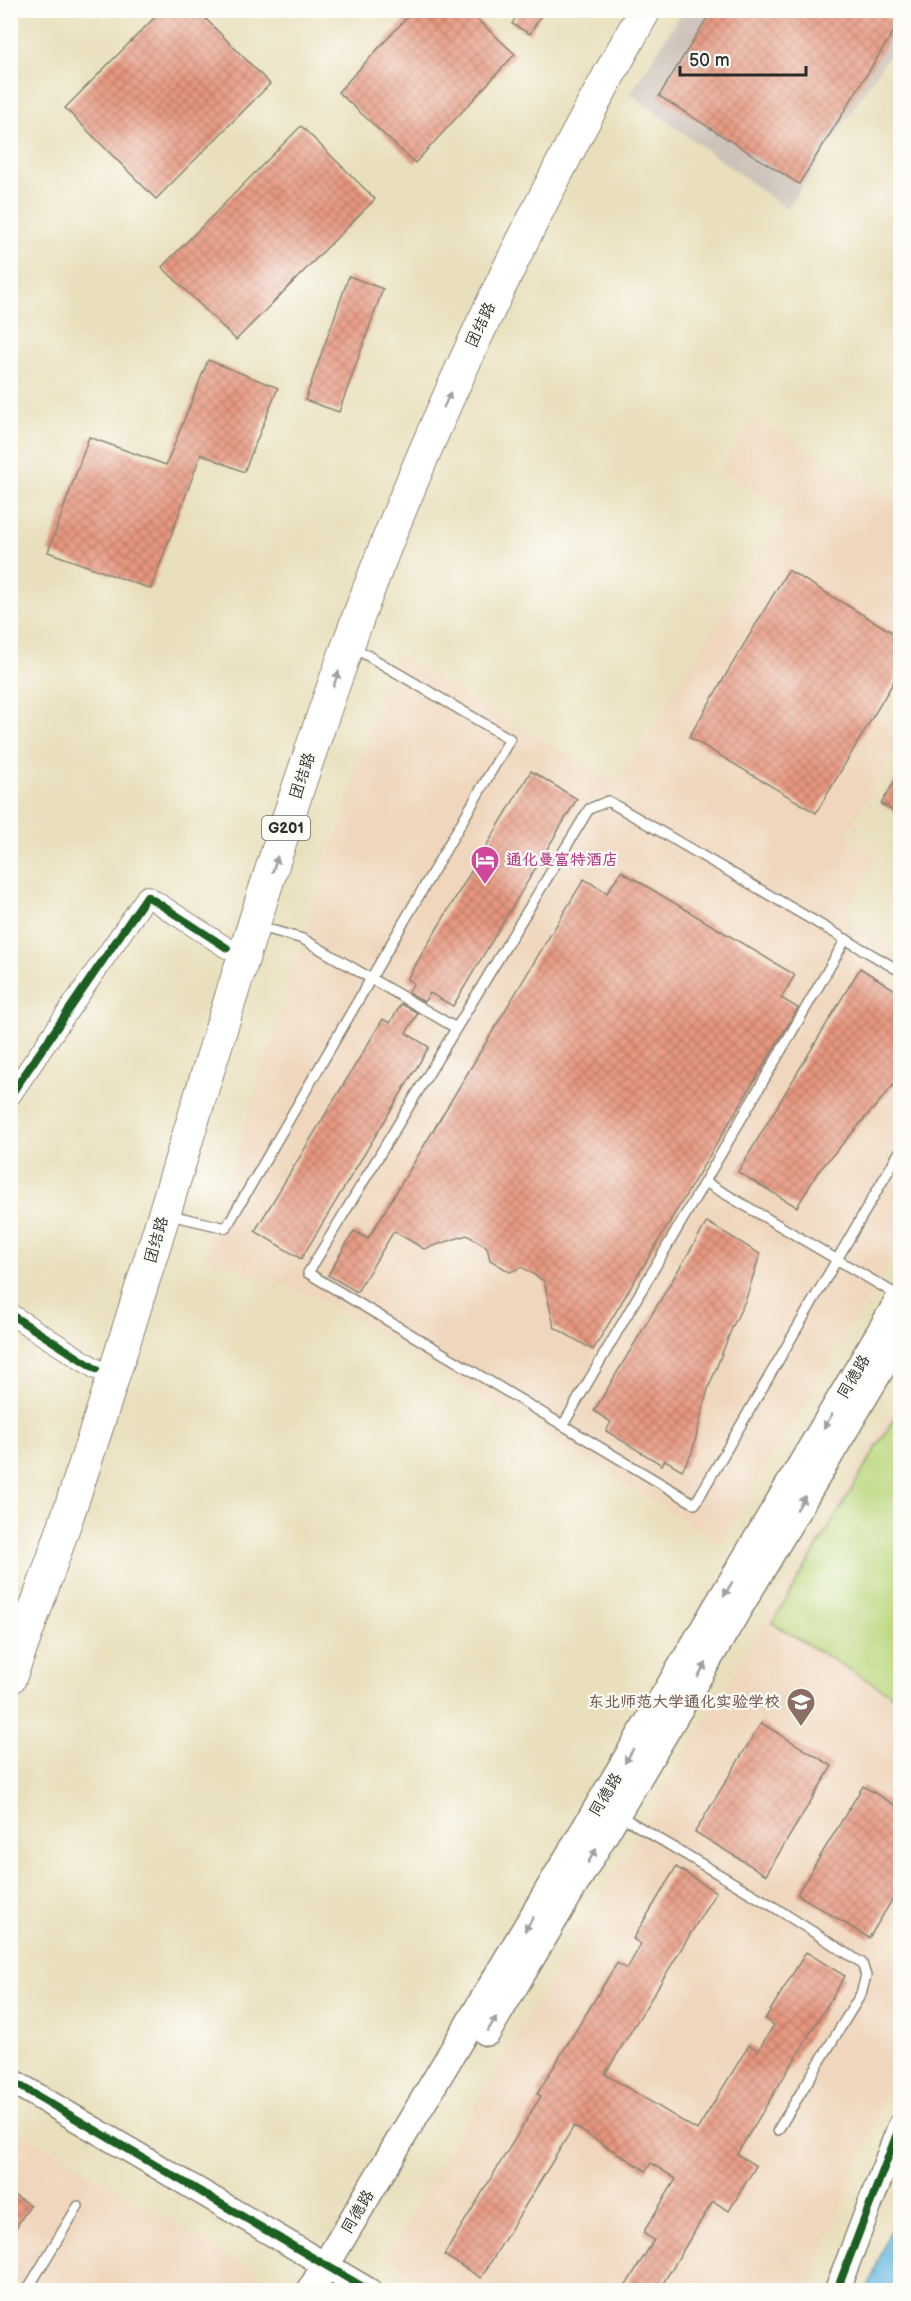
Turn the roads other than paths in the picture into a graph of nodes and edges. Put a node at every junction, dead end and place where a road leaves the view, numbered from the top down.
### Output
1 (622, 10) edge
2 (645, 10) edge
3 (348, 645) junction
4 (255, 926) junction
5 (846, 939) junction
6 (227, 948) junction
7 (900, 971) edge
8 (371, 978) junction
9 (456, 1028) junction
10 (10, 1096) edge
11 (900, 1151) edge
12 (705, 1182) junction
13 (164, 1213) junction
14 (837, 1260) junction
15 (900, 1298) edge
16 (10, 1314) edge
17 (900, 1336) edge
18 (96, 1369) junction
19 (563, 1425) junction
20 (10, 1621) edge
21 (10, 1678) edge
22 (617, 1814) junction
23 (10, 2080) edge
24 (10, 2099) edge
25 (900, 2126) edge
26 (778, 2130) dead end
27 (78, 2206) dead end
28 (329, 2283) edge
29 (27, 2290) edge
30 (368, 2290) edge
31 (837, 2290) edge

1 - 6 highway, 团结路 / G201
3 -> 2 highway, 团结路 / G201
4 -> 3 highway, 团结路 / G201
3 - 8 lane
4 - 8 lane
4 - 13 highway, 团结路 / G201
5 - 7 lane
5 - 9 lane
5 - 12 lane
6 - 10 street
6 - 18 highway, 团结路 / G201
8 - 9 lane
8 - 13 lane
9 - 19 lane
11 - 14 lane
12 - 14 lane
12 - 19 lane
13 - 21 highway, 团结路 / G201
14 - 15 lane
14 - 19 lane
15 -> 28 main road, 同德路
16 - 18 street
22 -> 17 main road, 同德路
18 - 20 highway, 团结路 / G201
22 - 26 lane
28 -> 22 main road, 同德路
23 - 28 street
24 - 28 street
25 - 31 street
27 - 29 lane
28 - 30 street

